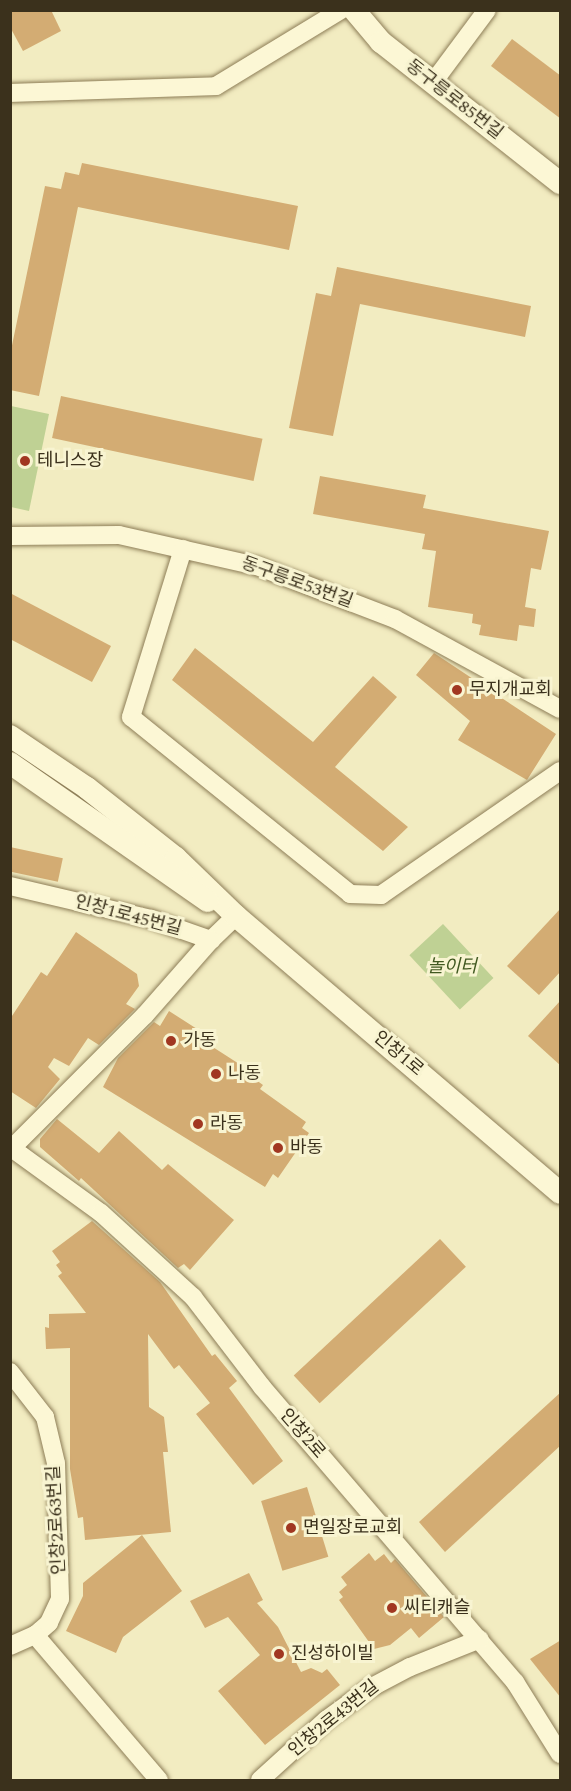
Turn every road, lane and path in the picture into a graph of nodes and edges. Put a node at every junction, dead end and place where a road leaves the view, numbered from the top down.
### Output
1 (340, 10) edge
2 (354, 10) edge
3 (487, 10) edge
4 (432, 84) junction
5 (10, 93) edge
6 (561, 183) edge
7 (10, 536) edge
8 (183, 549) junction
9 (561, 709) edge
10 (10, 736) edge
11 (10, 763) edge
12 (561, 771) edge
13 (10, 886) edge
14 (236, 916) junction
15 (211, 940) junction
16 (11, 1148) edge
17 (561, 1193) edge
18 (10, 1372) edge
19 (35, 1635) junction
20 (480, 1640) junction
21 (10, 1646) edge
22 (561, 1754) edge
23 (159, 1780) edge
24 (260, 1780) edge

1 - 5 street
2 - 4 street, 동구릉로85번길
3 - 4 street
4 - 6 street, 동구릉로85번길
7 - 8 street, 동구릉로53번길
8 - 9 street, 동구릉로53번길
8 - 12 street
10 - 14 street, 인창1로
11 - 14 street, 인창1로
13 - 15 street, 인창1로45번길
14 - 15 street
14 - 17 street, 인창1로
15 - 16 street
16 - 20 street, 인창2로
18 - 19 street, 인창2로63번길
19 - 21 street
19 - 23 street
20 - 22 street, 인창2로
20 - 24 street, 인창2로43번길

